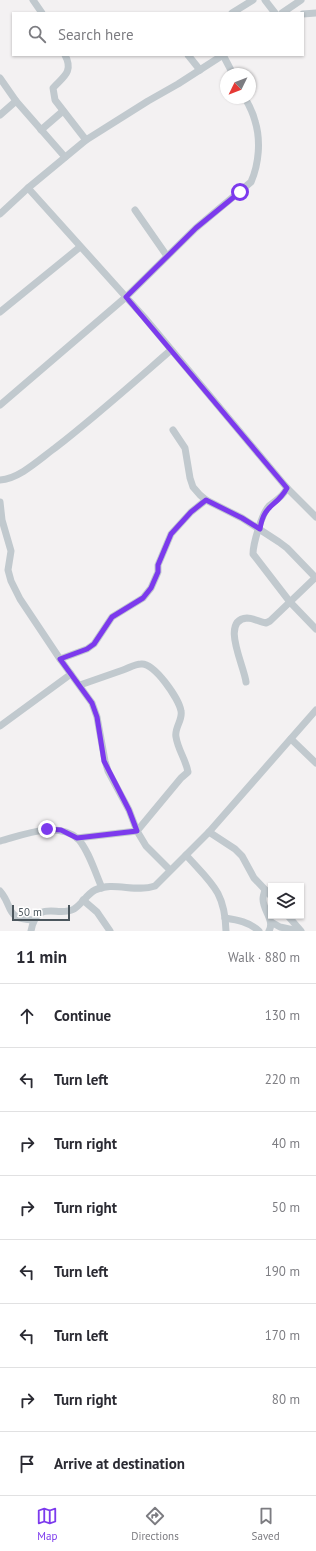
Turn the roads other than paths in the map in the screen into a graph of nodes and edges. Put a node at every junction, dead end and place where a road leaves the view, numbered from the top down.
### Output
1 (33, 0) edge
2 (253, 0) edge
3 (265, 0) edge
4 (301, 0) edge
5 (41, 12) edge
6 (234, 12) edge
7 (274, 12) edge
8 (283, 12) edge
9 (316, 13) edge
10 (304, 14) edge
11 (66, 56) edge
12 (189, 56) edge
13 (221, 56) edge
14 (224, 56) edge
15 (230, 68) edge
16 (200, 70) junction
17 (0, 78) edge
18 (16, 101) junction
19 (248, 104) edge
20 (63, 111) junction
21 (0, 115) edge
22 (41, 130) junction
23 (86, 140) junction
24 (65, 157) junction
25 (28, 188) junction
26 (135, 210) dead end
27 (0, 214) edge
28 (80, 247) junction
29 (167, 256) junction
30 (126, 297) junction
31 (0, 312) edge
32 (171, 350) junction
33 (0, 405) edge
34 (172, 430) dead end
35 (0, 480) edge
36 (287, 488) junction
37 (206, 500) junction
38 (0, 502) edge
39 (316, 517) edge
40 (260, 529) junction
41 (316, 578) edge
42 (290, 602) junction
43 (316, 629) edge
44 (60, 659) junction
45 (71, 674) junction
46 (246, 682) dead end
47 (80, 685) junction
48 (316, 710) edge
49 (0, 726) edge
50 (291, 739) junction
51 (316, 764) edge
52 (137, 831) junction
53 (209, 832) junction
54 (77, 838) junction
55 (0, 841) edge
56 (186, 856) junction
57 (170, 870) junction
58 (102, 888) junction
59 (265, 890) junction
60 (0, 891) edge
61 (268, 893) edge
62 (83, 900) junction
63 (226, 918) junction
64 (291, 919) edge
65 (34, 920) junction
66 (271, 922) junction
67 (31, 931) edge
68 (110, 931) edge
69 (226, 931) edge
70 (259, 931) edge
71 (269, 931) edge
72 (298, 931) edge
73 (301, 931) edge

1 - 5 street
2 - 6 street
3 - 7 street
4 - 8 street
9 - 10 street
11 - 20 street
12 - 16 street
13 - 16 street
14 - 15 street
16 - 23 street
17 - 18 street
18 - 21 street
18 - 22 street
19 - 29 street
20 - 22 street
20 - 23 street
22 - 24 street
23 - 24 street
24 - 25 street
25 - 27 street
25 - 28 street
26 - 29 street
28 - 30 street
28 - 31 street
29 - 30 street
30 - 32 street
30 - 33 street
32 - 35 street
32 - 36 street
34 - 37 street
36 - 39 street
36 - 40 street
37 - 40 street
37 - 44 street
38 - 44 street
40 - 41 street
40 - 42 street
41 - 42 street
42 - 43 street
42 - 46 street
44 - 45 street
45 - 47 street
45 - 49 street
47 - 52 street
47 - 52 street
48 - 50 street
50 - 51 street
50 - 53 street
52 - 54 street
52 - 57 street
53 - 56 street
53 - 59 street
54 - 55 street
54 - 58 street
56 - 57 street
56 - 63 street
57 - 58 street
58 - 62 street
59 - 61 street
59 - 66 street
60 - 65 street
62 - 65 street
62 - 68 street
63 - 69 street
63 - 70 street
64 - 73 street
65 - 67 street
66 - 71 street
66 - 72 street

